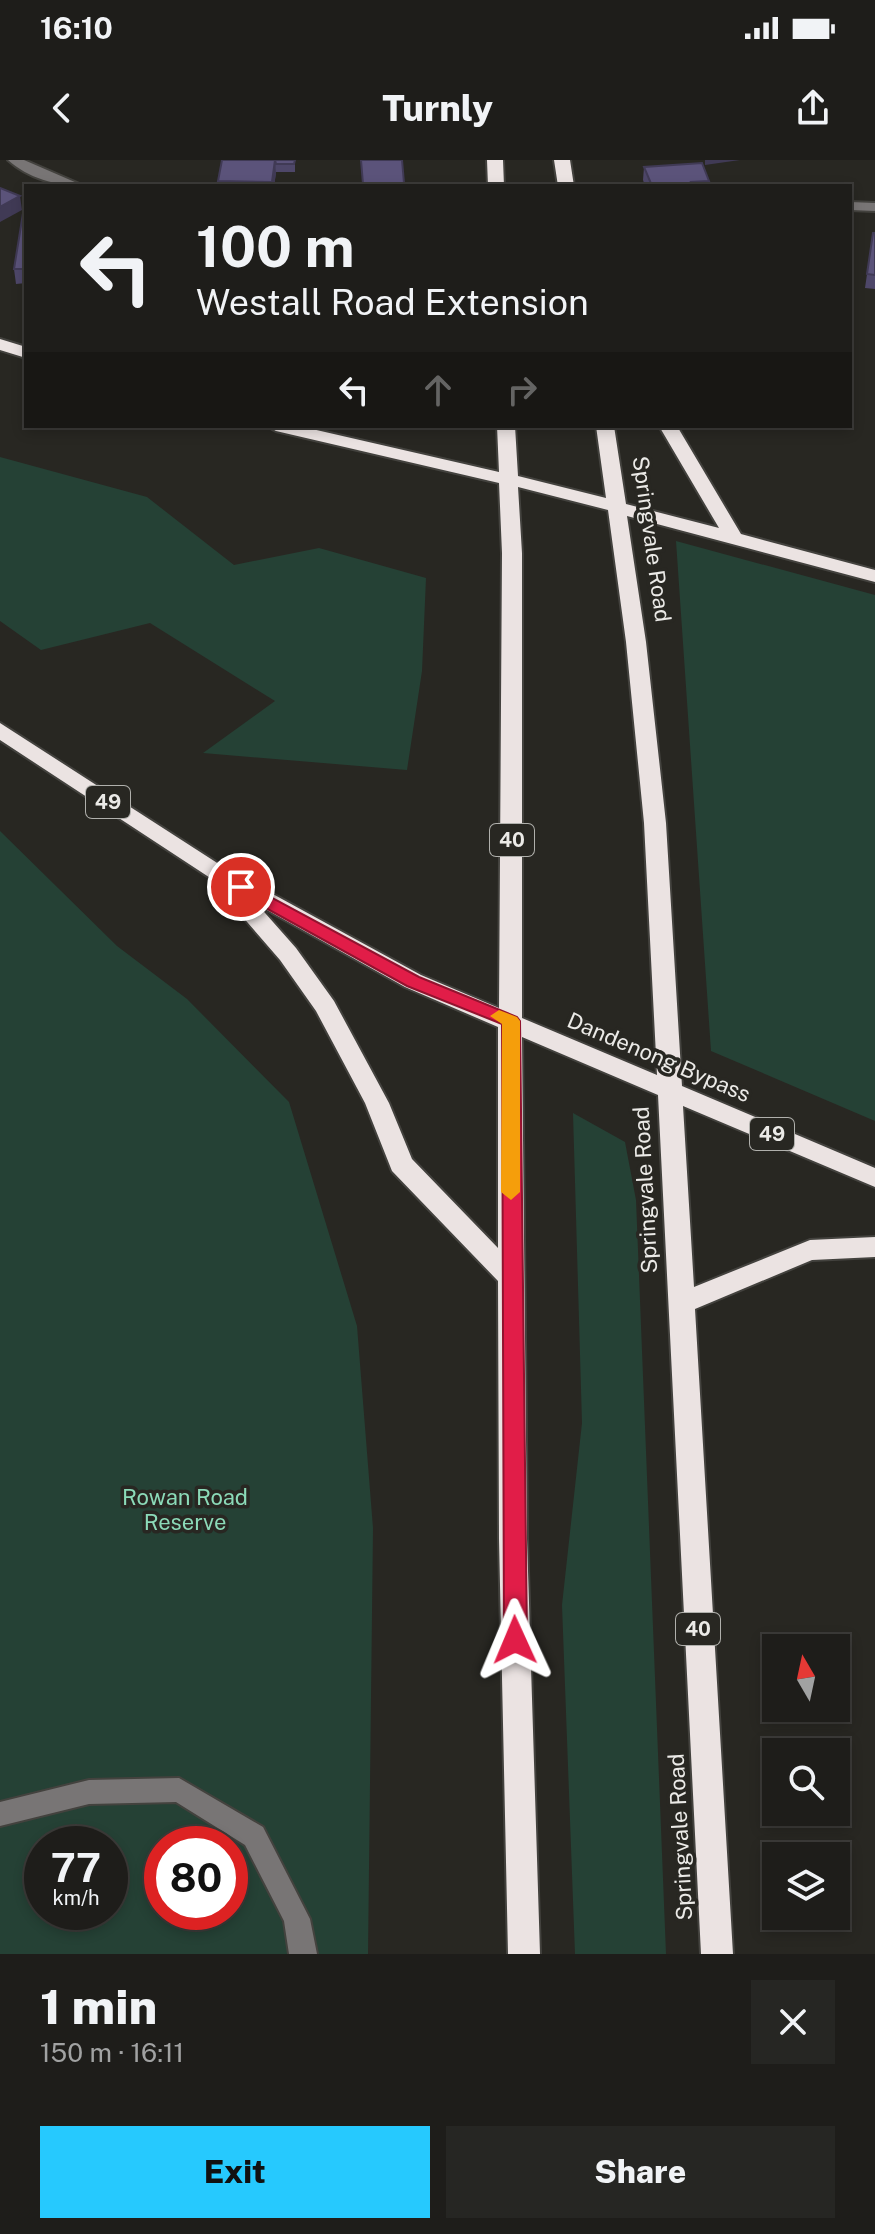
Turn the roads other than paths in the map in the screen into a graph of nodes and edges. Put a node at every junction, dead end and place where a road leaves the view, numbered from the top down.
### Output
1 (14, 160) edge
2 (495, 160) edge
3 (562, 160) edge
4 (70, 184) edge
5 (496, 184) edge
6 (566, 184) edge
7 (852, 206) edge
8 (875, 207) edge
9 (0, 344) edge
10 (24, 352) edge
11 (284, 428) edge
12 (506, 428) edge
13 (605, 428) edge
14 (669, 428) edge
15 (509, 479) junction
16 (619, 507) junction
17 (732, 535) junction
18 (875, 576) edge
19 (0, 730) edge
20 (217, 873) junction
21 (511, 1021) junction
22 (670, 1090) junction
23 (875, 1178) edge
24 (875, 1247) edge
25 (511, 1278) junction
26 (680, 1304) junction
27 (0, 1814) edge
28 (303, 1954) edge
29 (524, 1954) edge
30 (717, 1954) edge

1 - 4 street
2 - 5 highway
3 - 6 highway
7 - 8 street
9 - 10 highway
11 - 15 highway
12 - 15 highway, 40
13 - 16 highway, Springvale Road / 40
14 - 17 highway
15 - 16 highway
15 - 21 highway, 40
16 - 17 highway
16 - 22 highway, Springvale Road / 40
17 - 18 highway
19 - 20 highway, 49
20 - 21 highway, 49
20 - 25 highway
21 - 22 highway, Dandenong Bypass / 49
21 - 25 highway, 40
22 - 23 highway, Dandenong Bypass / 49
22 - 26 highway, Springvale Road / 40
24 - 26 highway
25 - 29 highway, 40
26 - 30 highway, Springvale Road / 40
27 - 28 street

